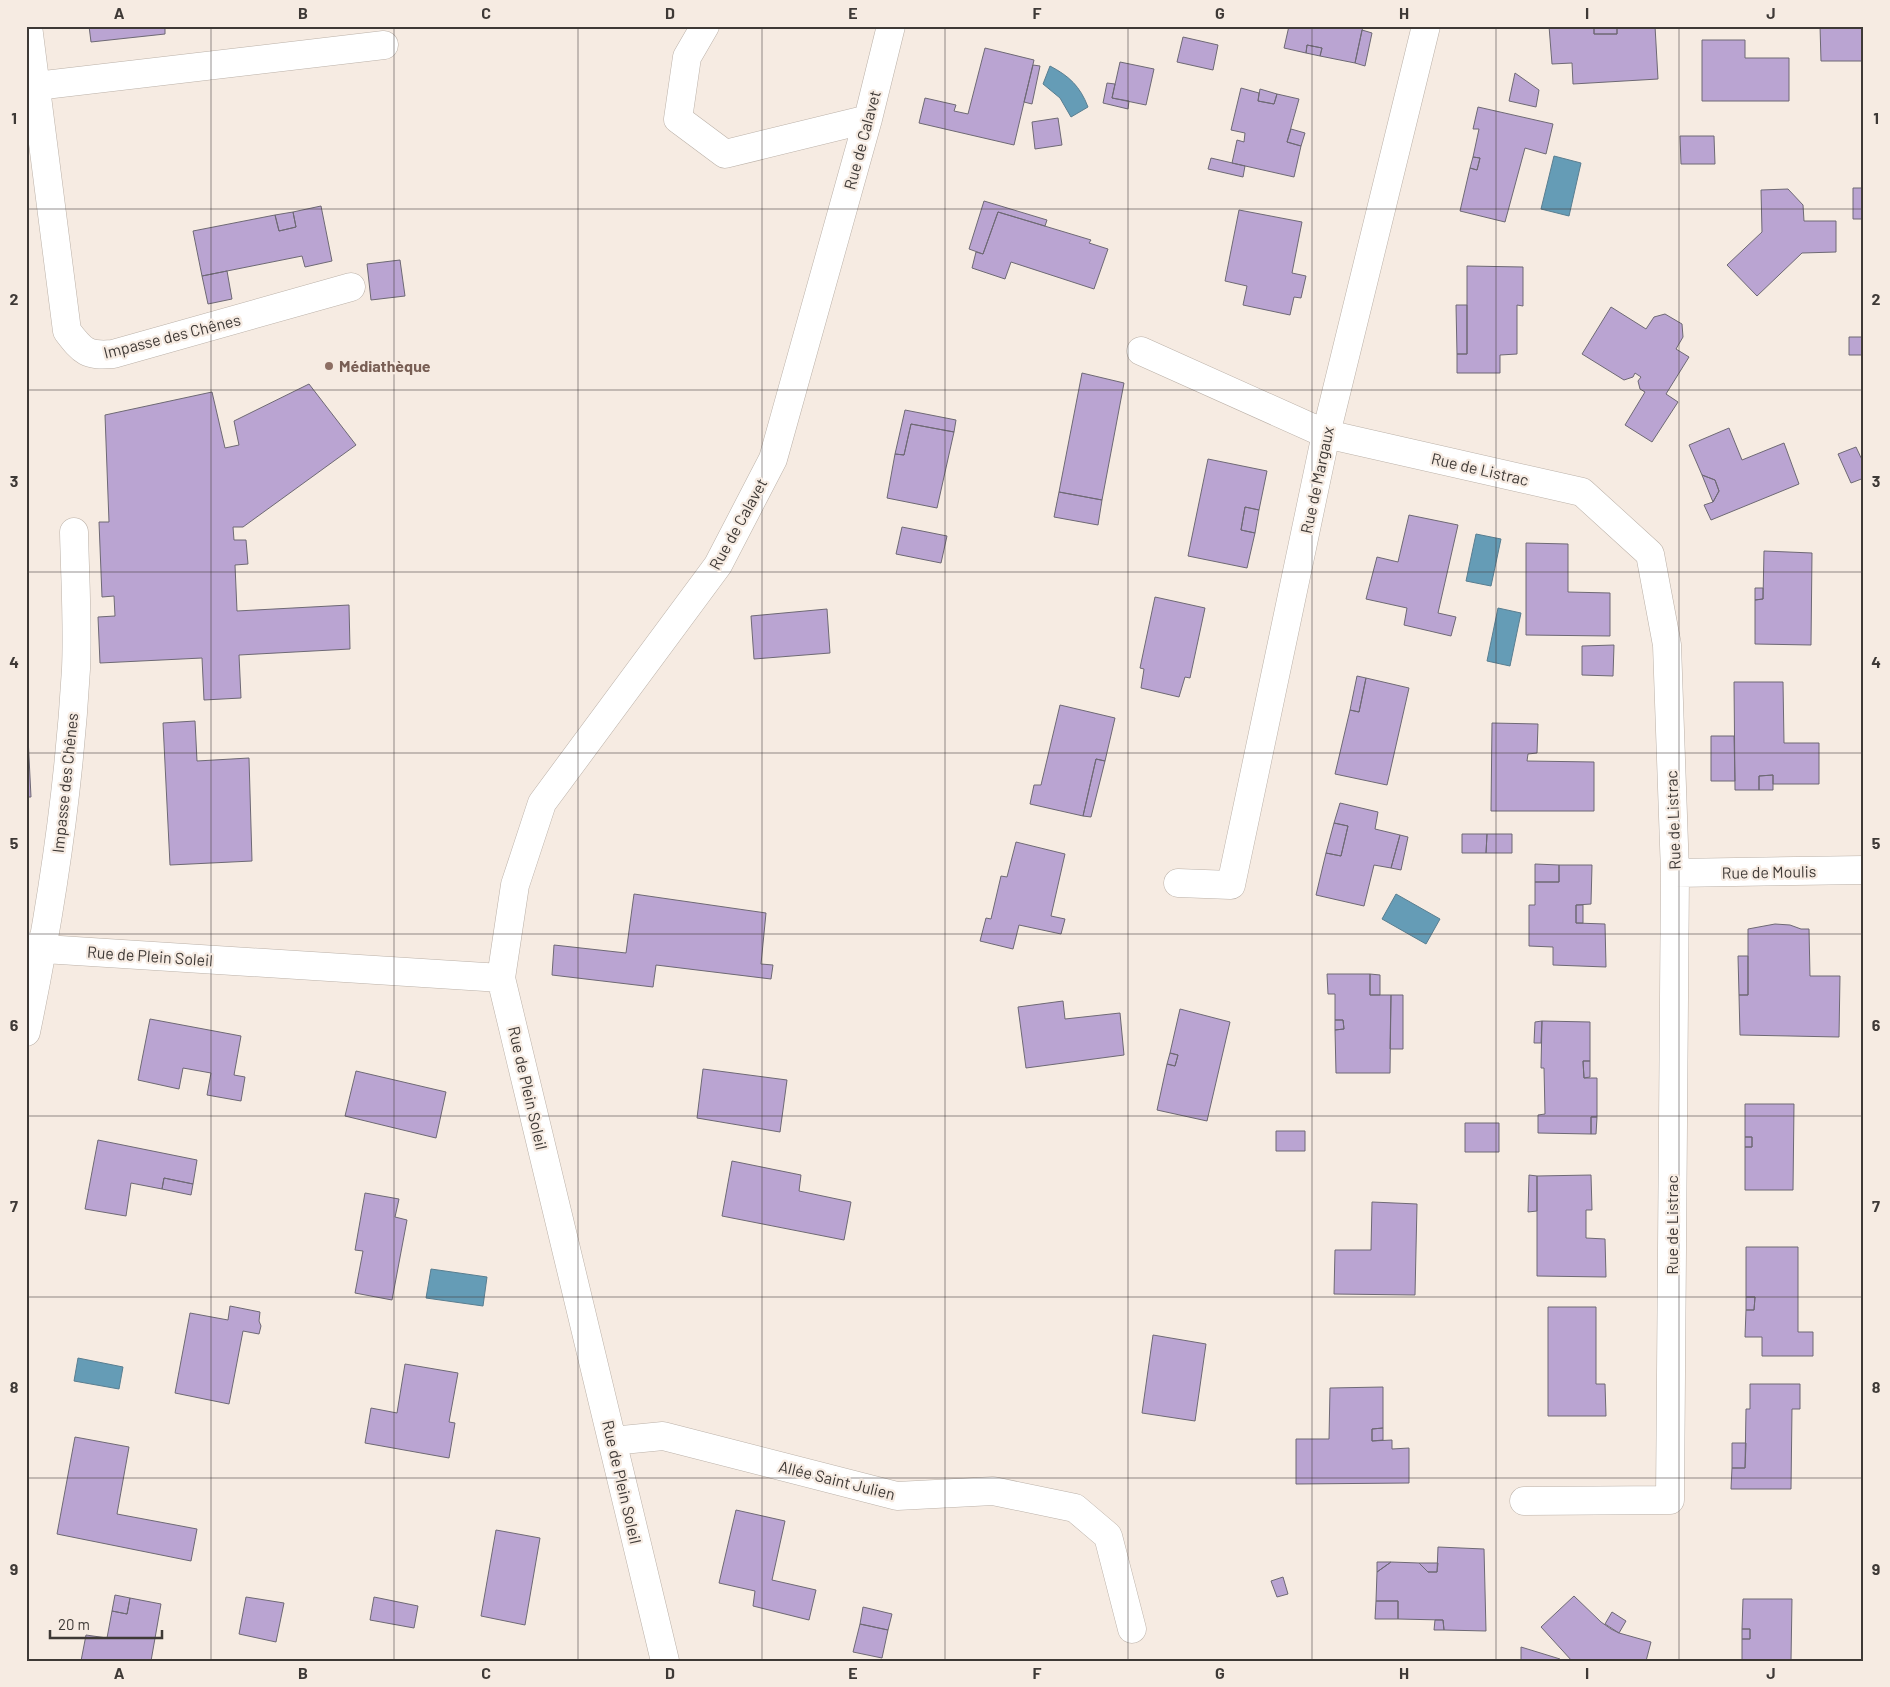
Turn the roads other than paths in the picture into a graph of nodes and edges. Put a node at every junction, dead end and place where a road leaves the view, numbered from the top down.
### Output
1 (28, 26) edge
2 (705, 26) edge
3 (891, 26) edge
4 (1426, 26) edge
5 (384, 45) dead end
6 (36, 86) junction
7 (868, 119) junction
8 (351, 287) dead end
9 (1141, 351) dead end
10 (1326, 434) junction
11 (74, 532) dead end
12 (1864, 870) edge
13 (1675, 873) junction
14 (1178, 883) dead end
15 (35, 947) edge
16 (501, 978) junction
17 (26, 1032) edge
18 (612, 1441) junction
19 (1524, 1501) dead end
20 (1132, 1629) dead end
21 (665, 1661) edge

1 - 6 street, Impasse des Chênes
2 - 7 street
3 - 7 street, Rue de Calavet
4 - 10 street, Rue de Margaux
5 - 6 street
6 - 8 street, Impasse des Chênes
7 - 16 street, Rue de Calavet
9 - 10 street, Rue de Listrac
10 - 13 street, Rue de Listrac
10 - 14 street, Rue de Margaux
11 - 15 street, Impasse des Chênes
12 - 13 street, Rue de Moulis
13 - 19 street, Rue de Listrac
15 - 16 street, Rue de Plein Soleil
15 - 17 street, Impasse des Chênes
16 - 18 street, Rue de Plein Soleil
18 - 20 street, Allée Saint Julien
18 - 21 street, Rue de Plein Soleil

